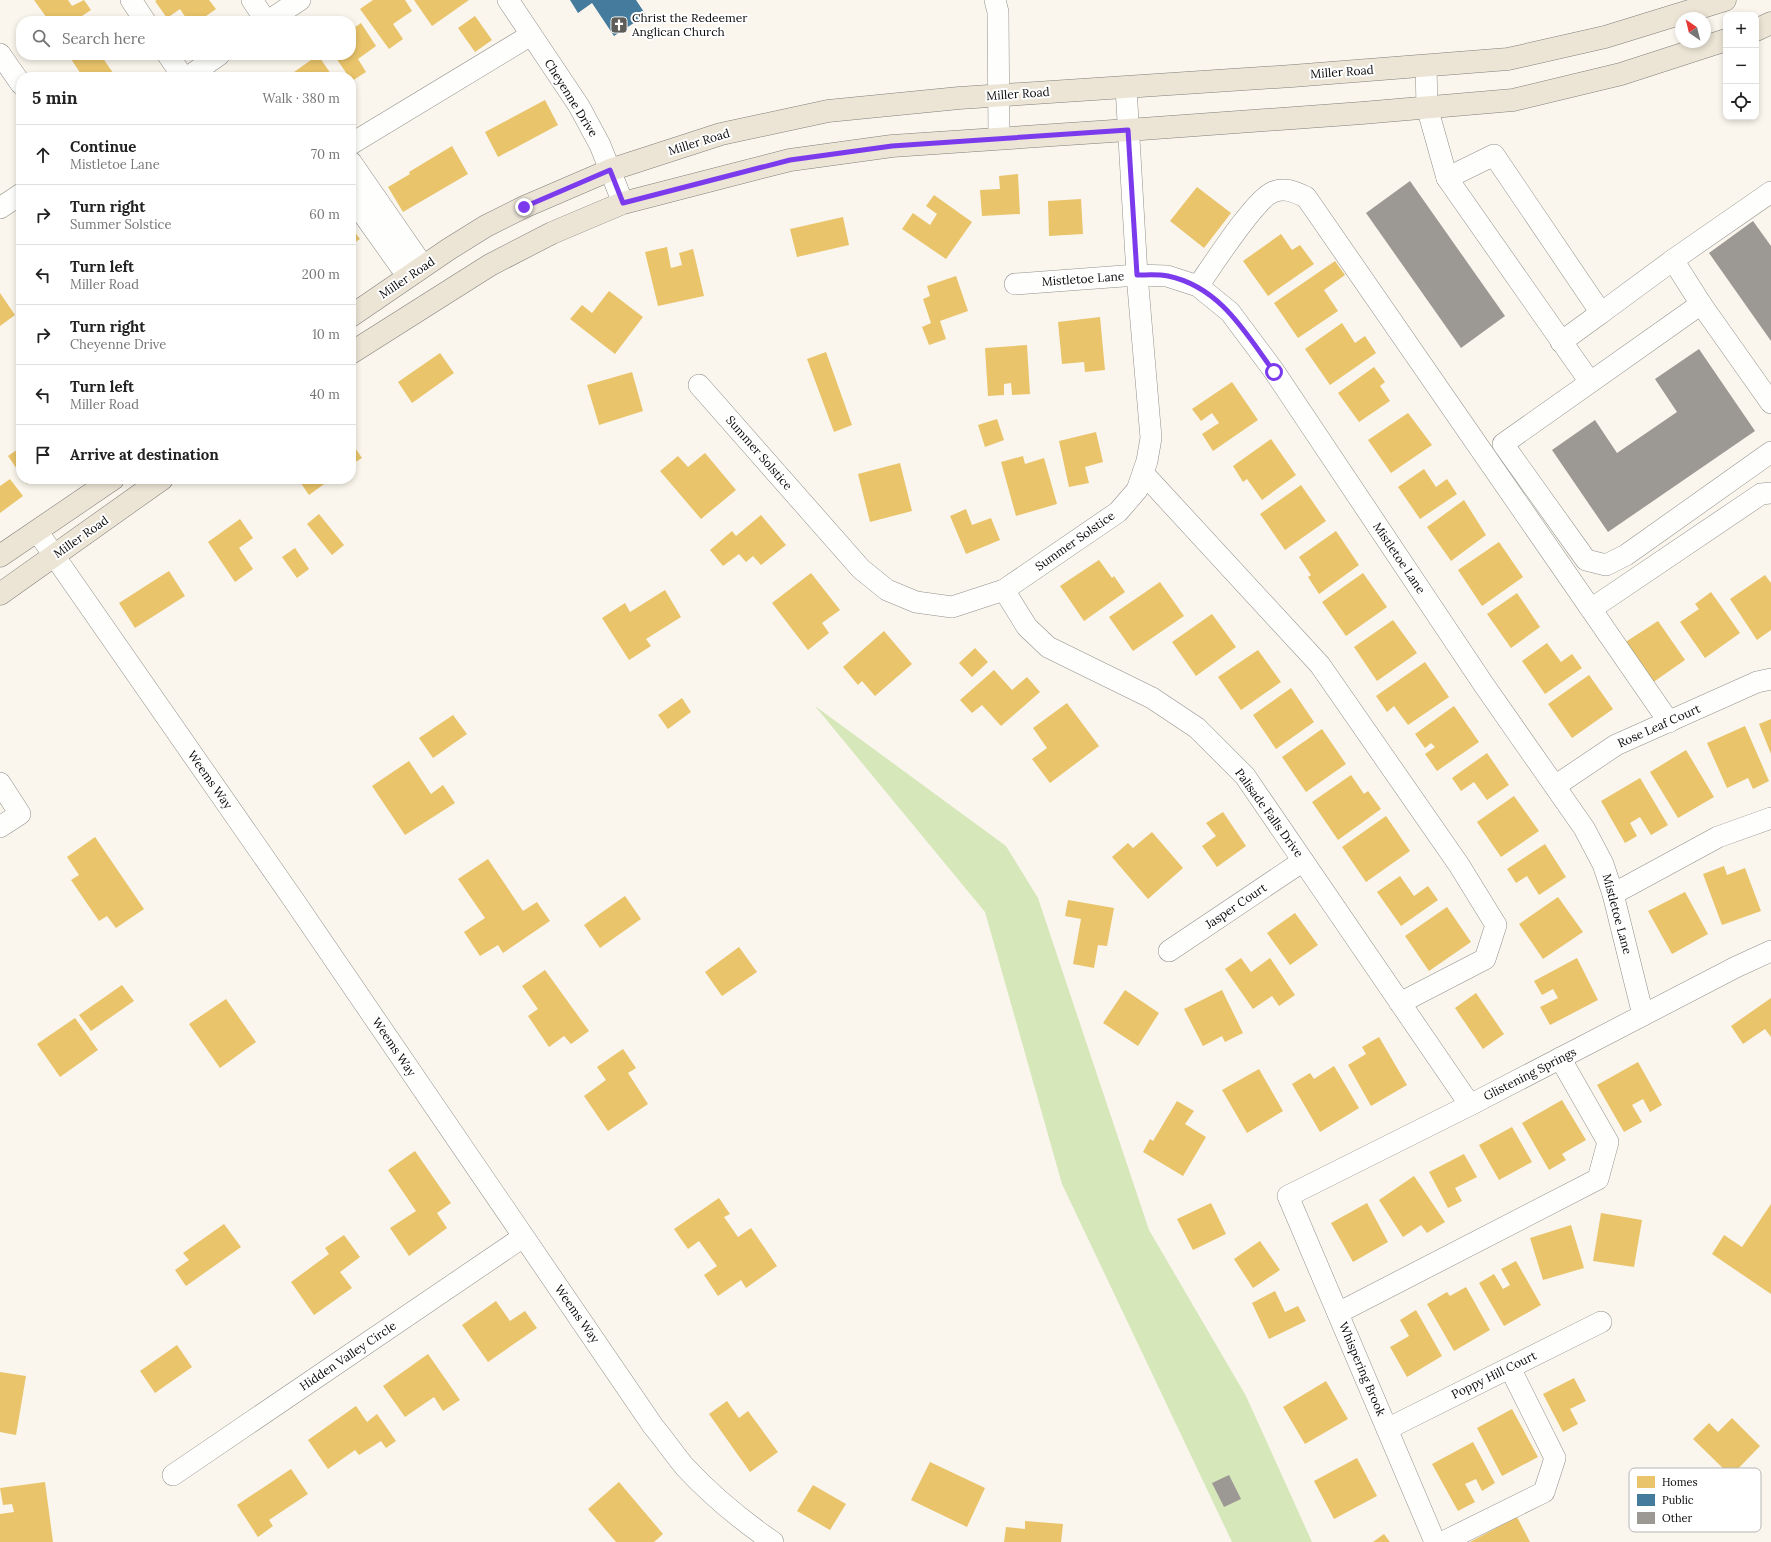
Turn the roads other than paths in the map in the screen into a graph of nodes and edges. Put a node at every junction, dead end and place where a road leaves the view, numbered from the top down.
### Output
1 (131, 0) edge
2 (252, 0) edge
3 (300, 0) edge
4 (508, 0) edge
5 (995, 0) edge
6 (1724, 0) edge
7 (142, 16) edge
8 (263, 16) edge
9 (275, 16) edge
10 (1771, 23) edge
11 (1759, 29) edge
12 (531, 35) junction
13 (1723, 41) edge
14 (0, 54) edge
15 (171, 60) edge
16 (213, 60) edge
17 (1426, 66) junction
18 (180, 72) edge
19 (195, 72) edge
20 (16, 77) edge
21 (1126, 87) junction
22 (1000, 95) junction
23 (1427, 107) junction
24 (1128, 130) junction
25 (999, 138) junction
26 (356, 141) edge
27 (356, 170) edge
28 (610, 170) junction
29 (1447, 178) junction
30 (1771, 192) edge
31 (16, 197) edge
32 (356, 203) edge
33 (623, 203) junction
34 (0, 208) edge
35 (1673, 260) junction
36 (416, 272) junction
37 (1137, 275) junction
38 (1015, 284) dead end
39 (1198, 286) junction
40 (1701, 304) junction
41 (356, 313) edge
42 (1601, 313) junction
43 (1561, 342) junction
44 (356, 350) edge
45 (1590, 382) junction
46 (699, 385) dead end
47 (1771, 403) edge
48 (1771, 452) edge
49 (1143, 473) junction
50 (106, 484) edge
51 (155, 484) edge
52 (1771, 493) edge
53 (37, 531) junction
54 (0, 556) edge
55 (54, 556) junction
56 (1004, 590) junction
57 (0, 594) edge
58 (1591, 610) junction
59 (1771, 679) edge
60 (1669, 722) junction
61 (0, 783) edge
62 (1555, 786) junction
63 (1771, 818) edge
64 (0, 827) edge
65 (1303, 861) junction
66 (1613, 894) junction
67 (1169, 950) dead end
68 (1771, 950) edge
69 (1400, 1002) junction
70 (1643, 1015) junction
71 (1560, 1058) junction
72 (1470, 1105) junction
73 (1288, 1196) joint
74 (523, 1237) junction
75 (1338, 1313) junction
76 (1601, 1322) dead end
77 (1510, 1368) junction
78 (1387, 1429) junction
79 (173, 1475) dead end
80 (773, 1542) edge
81 (1435, 1542) edge
82 (1443, 1542) edge

1 - 7 street
2 - 8 street
3 - 9 street
4 - 12 street, Cheyenne Drive
5 - 22 street
6 - 17 main road, Miller Road
10 - 11 main road
12 - 26 street
12 - 28 street, Cheyenne Drive
13 - 23 main road
14 - 20 street
15 - 18 street
16 - 19 street
17 - 21 main road, Miller Road
17 - 23 street
21 - 22 main road, Miller Road
21 - 24 street, Summer Solstice
22 - 25 street
22 - 28 main road, Miller Road
23 - 24 main road
23 - 29 street
24 - 25 main road
24 - 37 street, Summer Solstice
25 - 33 main road
27 - 36 street
28 - 33 street, Cheyenne Drive
28 - 36 main road, Miller Road
29 - 42 street
29 - 43 street
30 - 35 street
31 - 34 street
32 - 36 street
33 - 44 main road
35 - 40 street
35 - 42 street
36 - 41 main road, Miller Road
37 - 38 street, Mistletoe Lane
37 - 39 street, Mistletoe Lane
37 - 49 street, Summer Solstice
39 - 58 street
39 - 62 street, Mistletoe Lane
40 - 45 street
40 - 47 street
42 - 43 street
43 - 45 street
45 - 48 street
46 - 56 street, Summer Solstice
49 - 56 street, Summer Solstice
49 - 69 street
50 - 53 main road
51 - 55 main road, Miller Road
52 - 58 street
53 - 54 main road
53 - 55 street, Weems Way
55 - 57 main road, Miller Road
55 - 74 street, Weems Way
56 - 65 street, Palisade Falls Drive
58 - 60 street
59 - 60 street, Rose Leaf Court
60 - 62 street, Rose Leaf Court
61 - 64 street
62 - 66 street, Mistletoe Lane
63 - 66 street
65 - 67 street, Jasper Court
65 - 69 street, Palisade Falls Drive
66 - 70 street, Mistletoe Lane
68 - 70 street, Glistening Springs
69 - 72 street, Palisade Falls Drive
70 - 71 street, Glistening Springs
71 - 72 street, Glistening Springs
71 - 75 street
72 - 73 street, Glistening Springs
73 - 75 street, Whispering Brook
74 - 79 street, Hidden Valley Circle
74 - 80 street, Weems Way
75 - 78 street, Whispering Brook
76 - 77 street, Poppy Hill Court
77 - 78 street, Poppy Hill Court
77 - 82 street
78 - 81 street, Whispering Brook

